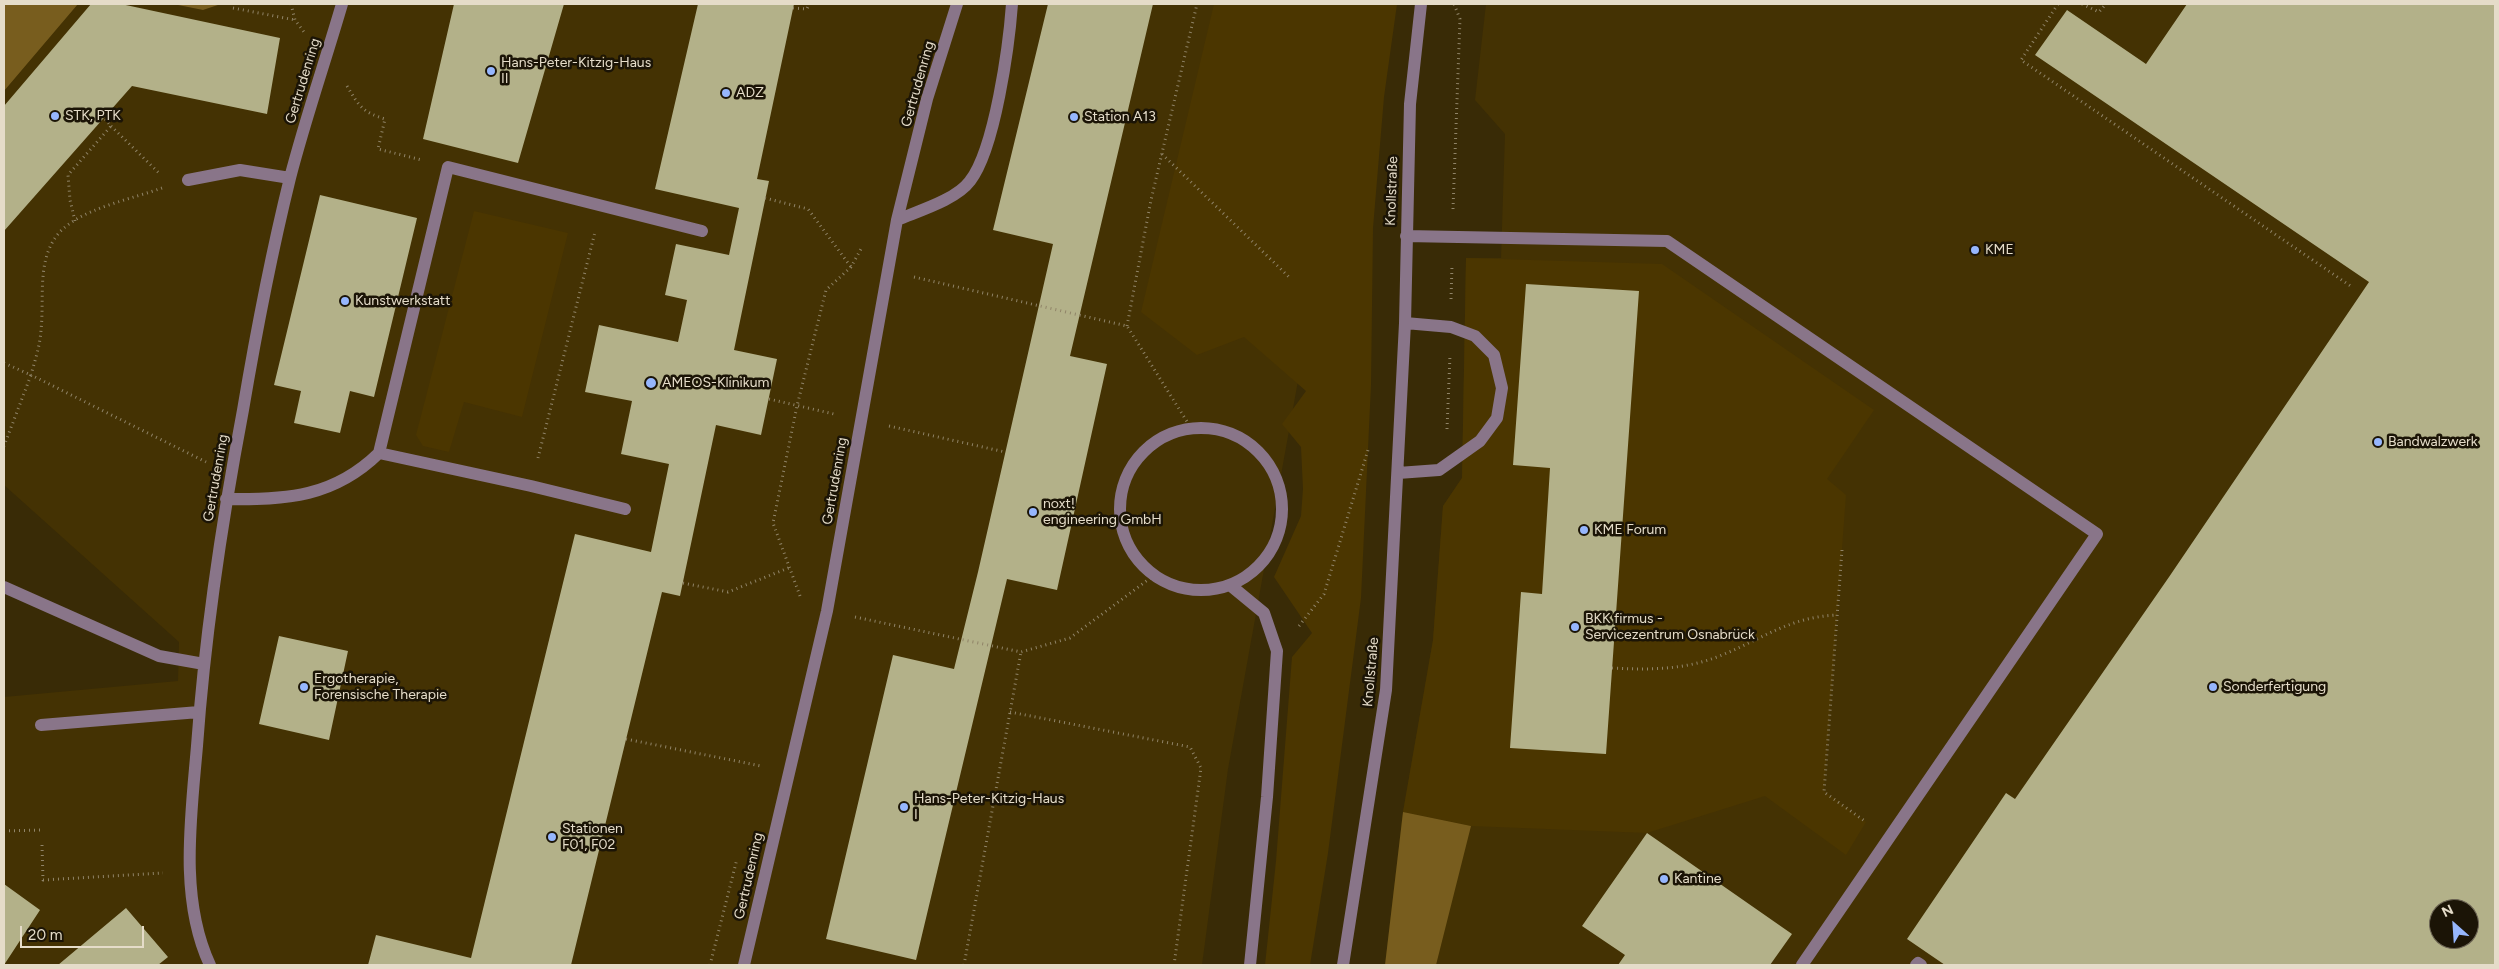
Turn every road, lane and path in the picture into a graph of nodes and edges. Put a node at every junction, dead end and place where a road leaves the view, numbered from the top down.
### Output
1 (342, 4) edge
2 (809, 4) edge
3 (957, 4) edge
4 (1012, 4) edge
5 (1197, 4) edge
6 (1421, 4) edge
7 (1454, 4) edge
8 (2058, 4) edge
9 (2082, 4) edge
10 (2106, 4) edge
11 (233, 8) dead end
12 (793, 8) dead end
13 (1460, 19) dead end
14 (295, 20) dead end
15 (345, 84) dead end
16 (104, 118) dead end
17 (112, 126) junction
18 (1161, 154) junction
19 (448, 167) junction
20 (290, 178) junction
21 (188, 180) joint
22 (172, 185) junction
23 (765, 198) dead end
24 (602, 206) junction
25 (897, 220) junction
26 (75, 221) junction
27 (702, 231) dead end
28 (1406, 236) junction
29 (864, 244) dead end
30 (851, 267) junction
31 (886, 271) junction
32 (1289, 277) dead end
33 (2352, 287) dead end
34 (1405, 323) junction
35 (1127, 326) junction
36 (4, 363) edge
37 (31, 375) junction
38 (1191, 428) junction
39 (1370, 445) dead end
40 (4, 446) edge
41 (380, 453) junction
42 (1398, 473) junction
43 (231, 474) junction
44 (531, 486) junction
45 (226, 499) junction
46 (626, 509) dead end
47 (1842, 550) dead end
48 (791, 567) junction
49 (1153, 576) junction
50 (683, 583) dead end
51 (1230, 585) junction
52 (4, 587) edge
53 (801, 597) dead end
54 (827, 611) junction
55 (1837, 615) junction
56 (1277, 651) junction
57 (1021, 652) junction
58 (204, 664) junction
59 (1612, 668) dead end
60 (199, 712) junction
61 (1010, 712) junction
62 (41, 725) dead end
63 (626, 739) dead end
64 (763, 757) dead end
65 (760, 766) junction
66 (758, 776) dead end
67 (42, 830) dead end
68 (4, 831) edge
69 (1889, 837) junction
70 (42, 845) dead end
71 (739, 852) dead end
72 (191, 872) junction
73 (210, 965) edge
74 (710, 965) edge
75 (744, 965) edge
76 (964, 965) edge
77 (1174, 965) edge
78 (1250, 965) edge
79 (1344, 965) edge
80 (1802, 965) edge
81 (1916, 965) edge
82 (1921, 965) edge

1 - 20 street, Gertrudenring
2 - 12 path
3 - 25 street, Gertrudenring
4 - 25 street
5 - 18 path
6 - 28 street, Knollstraße
7 - 13 path
8 - 33 path
9 - 10 path
11 - 14 path
15 - 19 path
16 - 17 path
17 - 22 path
17 - 26 path
18 - 32 path
18 - 35 path
19 - 24 street
19 - 41 street
20 - 21 street
20 - 43 street, Gertrudenring
21 - 22 path
22 - 26 path
23 - 30 path
24 - 27 street
24 - 44 path
25 - 31 street, Gertrudenring
26 - 37 path
28 - 34 street, Knollstraße
28 - 69 street
29 - 30 path
30 - 48 path
31 - 35 path
31 - 54 street, Gertrudenring
34 - 42 street, Knollstraße
34 - 42 street
35 - 38 path
36 - 37 path
37 - 40 path
37 - 43 path
38 - 49 street
38 - 51 street
39 - 56 path
41 - 44 street
41 - 45 street
42 - 79 street, Knollstraße
43 - 45 street, Gertrudenring
44 - 46 street
45 - 58 street, Gertrudenring
47 - 55 path
48 - 50 path
48 - 53 path
49 - 51 street
49 - 57 path
51 - 56 street
52 - 58 street
54 - 57 path
54 - 75 street, Gertrudenring
55 - 59 path
55 - 69 path
56 - 78 street
57 - 61 path
58 - 60 street, Gertrudenring
60 - 62 street
60 - 72 street, Gertrudenring
61 - 76 path
61 - 77 path
63 - 65 path
64 - 65 path
65 - 66 path
67 - 68 path
69 - 80 street
70 - 72 path
71 - 74 path
72 - 73 street, Gertrudenring
81 - 82 street

